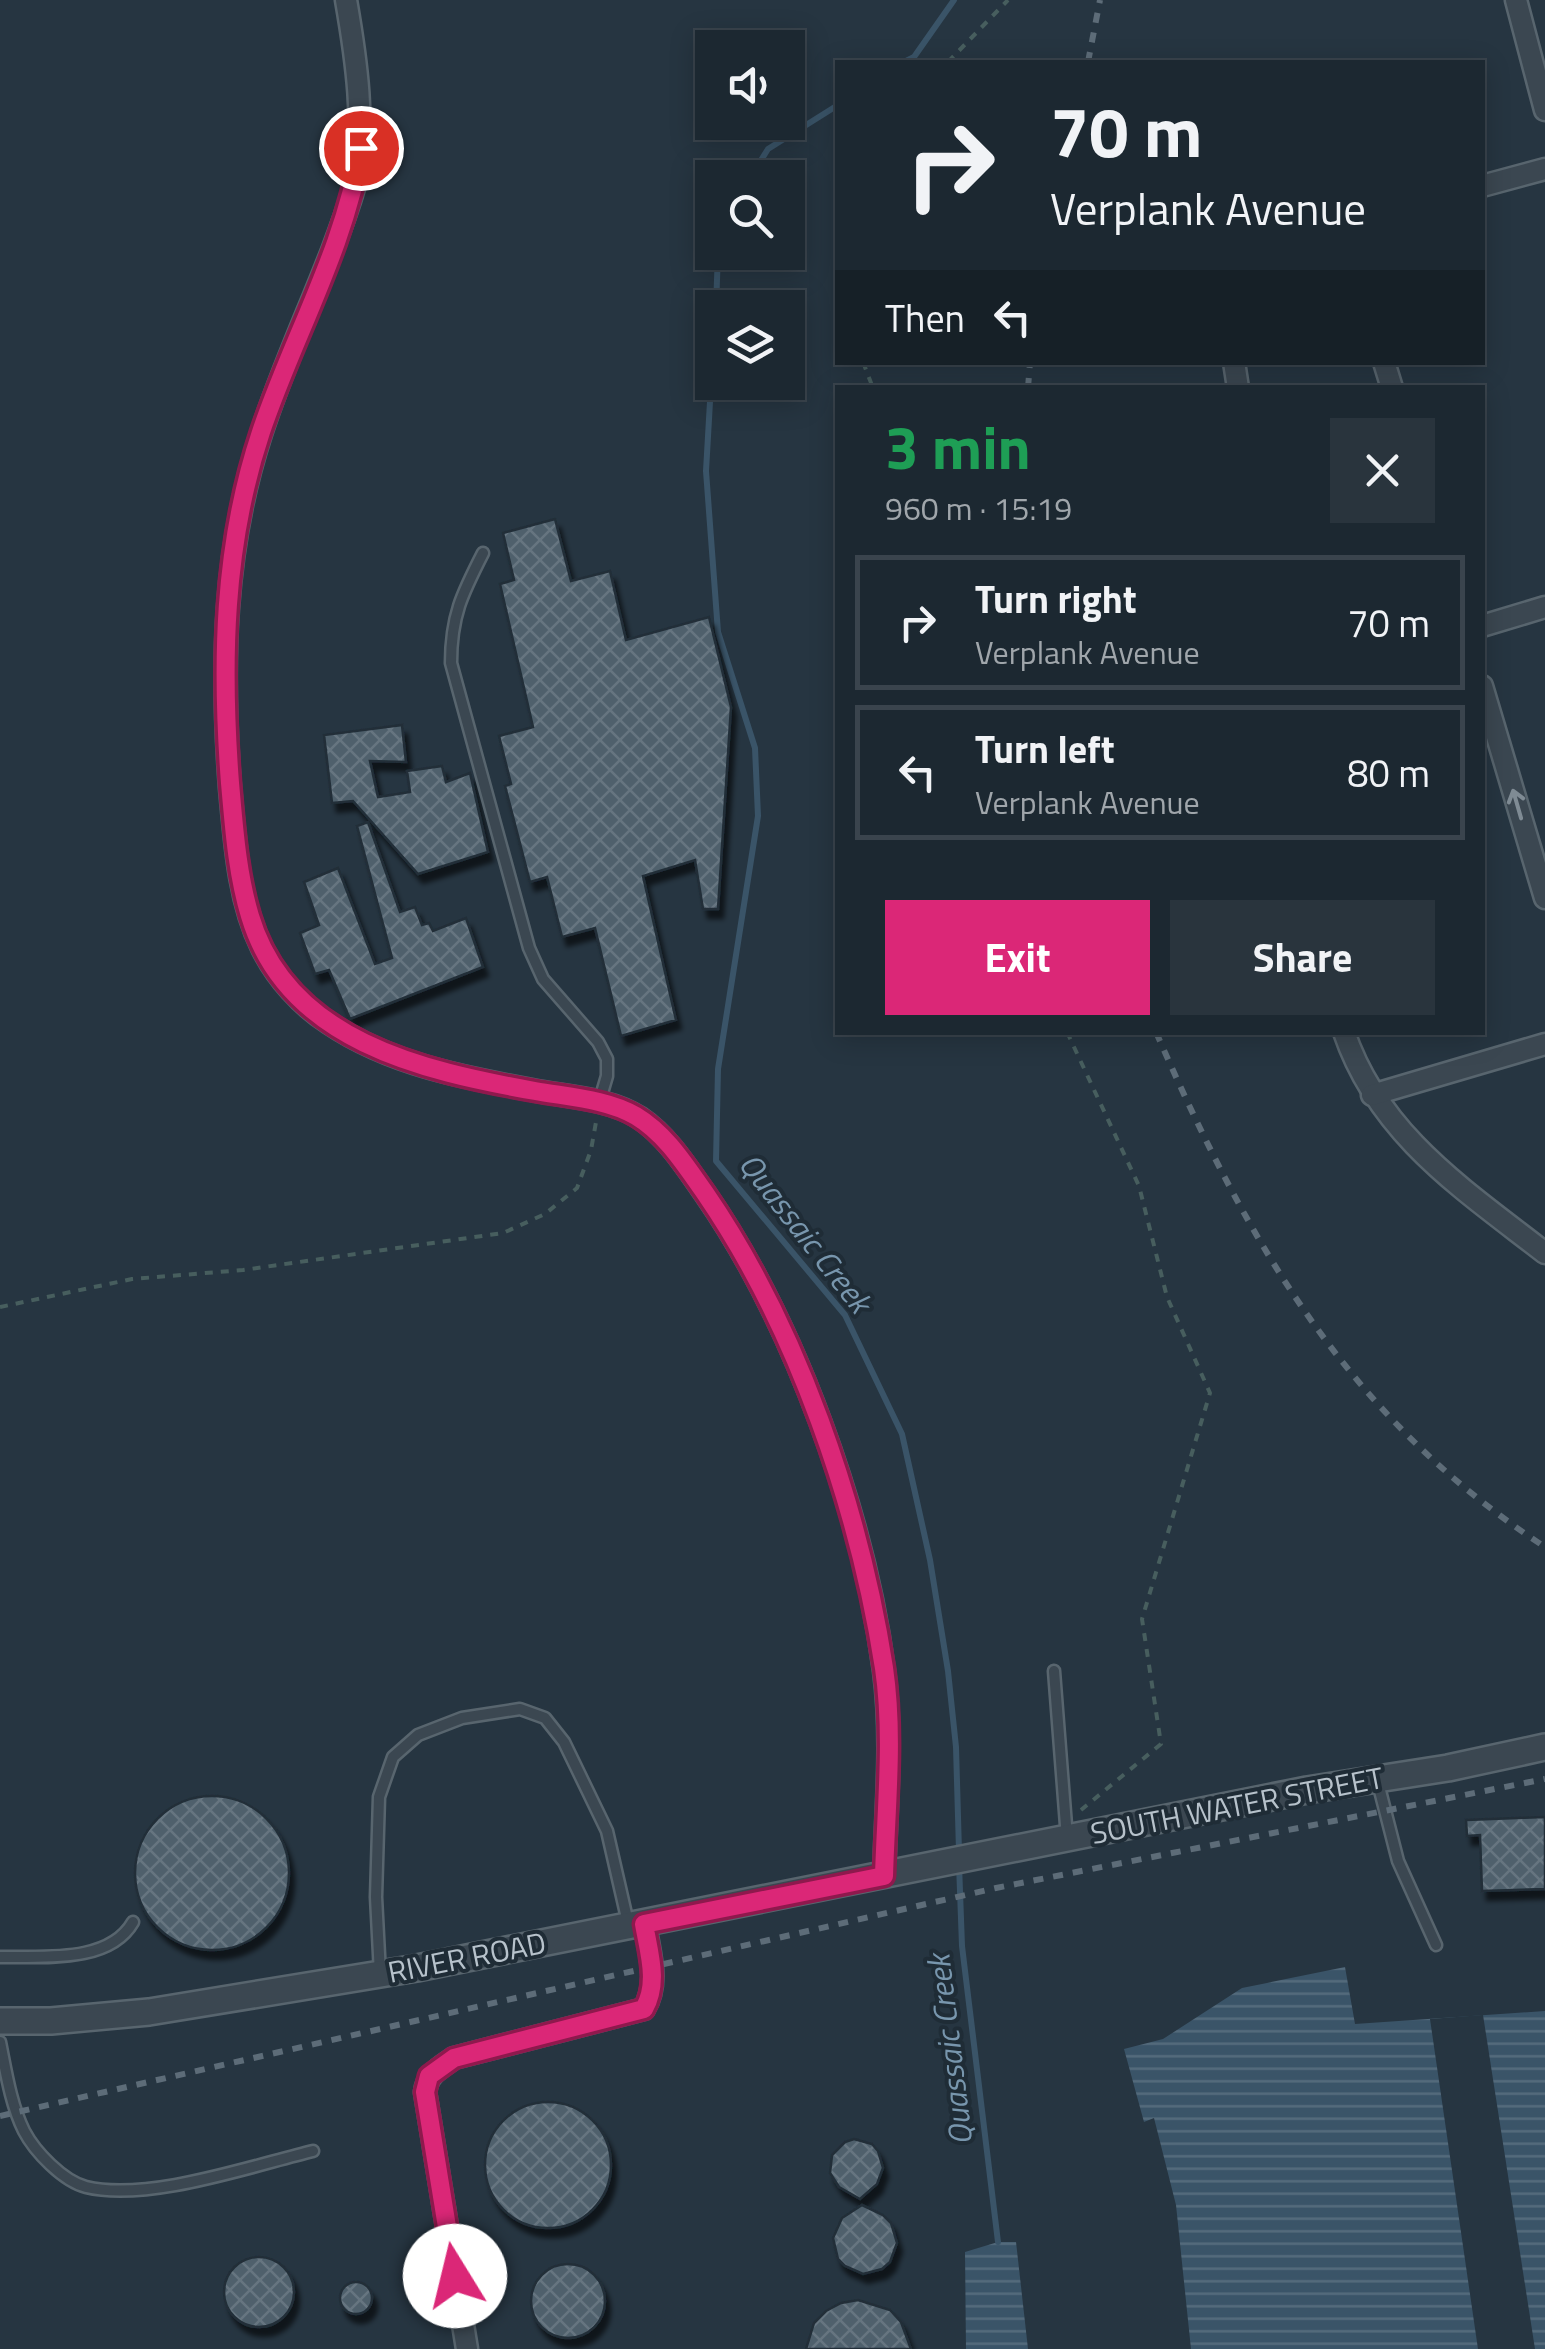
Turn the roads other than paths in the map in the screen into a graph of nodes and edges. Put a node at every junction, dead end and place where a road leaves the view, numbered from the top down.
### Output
1 (346, 0) edge
2 (1516, 0) edge
3 (1538, 63) edge
4 (1545, 110) edge
5 (1545, 169) edge
6 (1485, 185) edge
7 (482, 552) dead end
8 (1545, 607) edge
9 (1485, 625) edge
10 (1485, 696) edge
11 (1545, 898) edge
12 (1345, 1035) edge
13 (1545, 1044) edge
14 (1372, 1095) junction
15 (599, 1102) junction
16 (1545, 1254) edge
17 (1054, 1670) dead end
18 (1545, 1747) edge
19 (1377, 1778) junction
20 (1068, 1839) junction
21 (929, 1866) joint
22 (884, 1876) junction
23 (134, 1922) dead end
24 (637, 1925) junction
25 (1436, 1945) dead end
26 (0, 1957) edge
27 (380, 1974) junction
28 (0, 2020) edge
29 (0, 2042) edge
30 (313, 2151) dead end
31 (467, 2349) edge

1 - 15 street
2 - 3 street
3 - 4 street
5 - 6 street
7 - 15 lane
8 - 9 street
11 -> 10 street
12 - 14 street
13 - 14 street
14 - 16 street
15 - 22 street
17 - 20 lane
18 - 19 street, SOUTH WATER STREET
19 - 20 street, SOUTH WATER STREET
19 - 25 lane
20 - 21 street, SOUTH WATER STREET
21 - 22 street, RIVER ROAD
22 - 24 street, RIVER ROAD
23 - 26 lane
24 - 27 street, RIVER ROAD
24 - 27 lane
24 - 31 street
27 - 28 street, RIVER ROAD
29 - 30 lane

